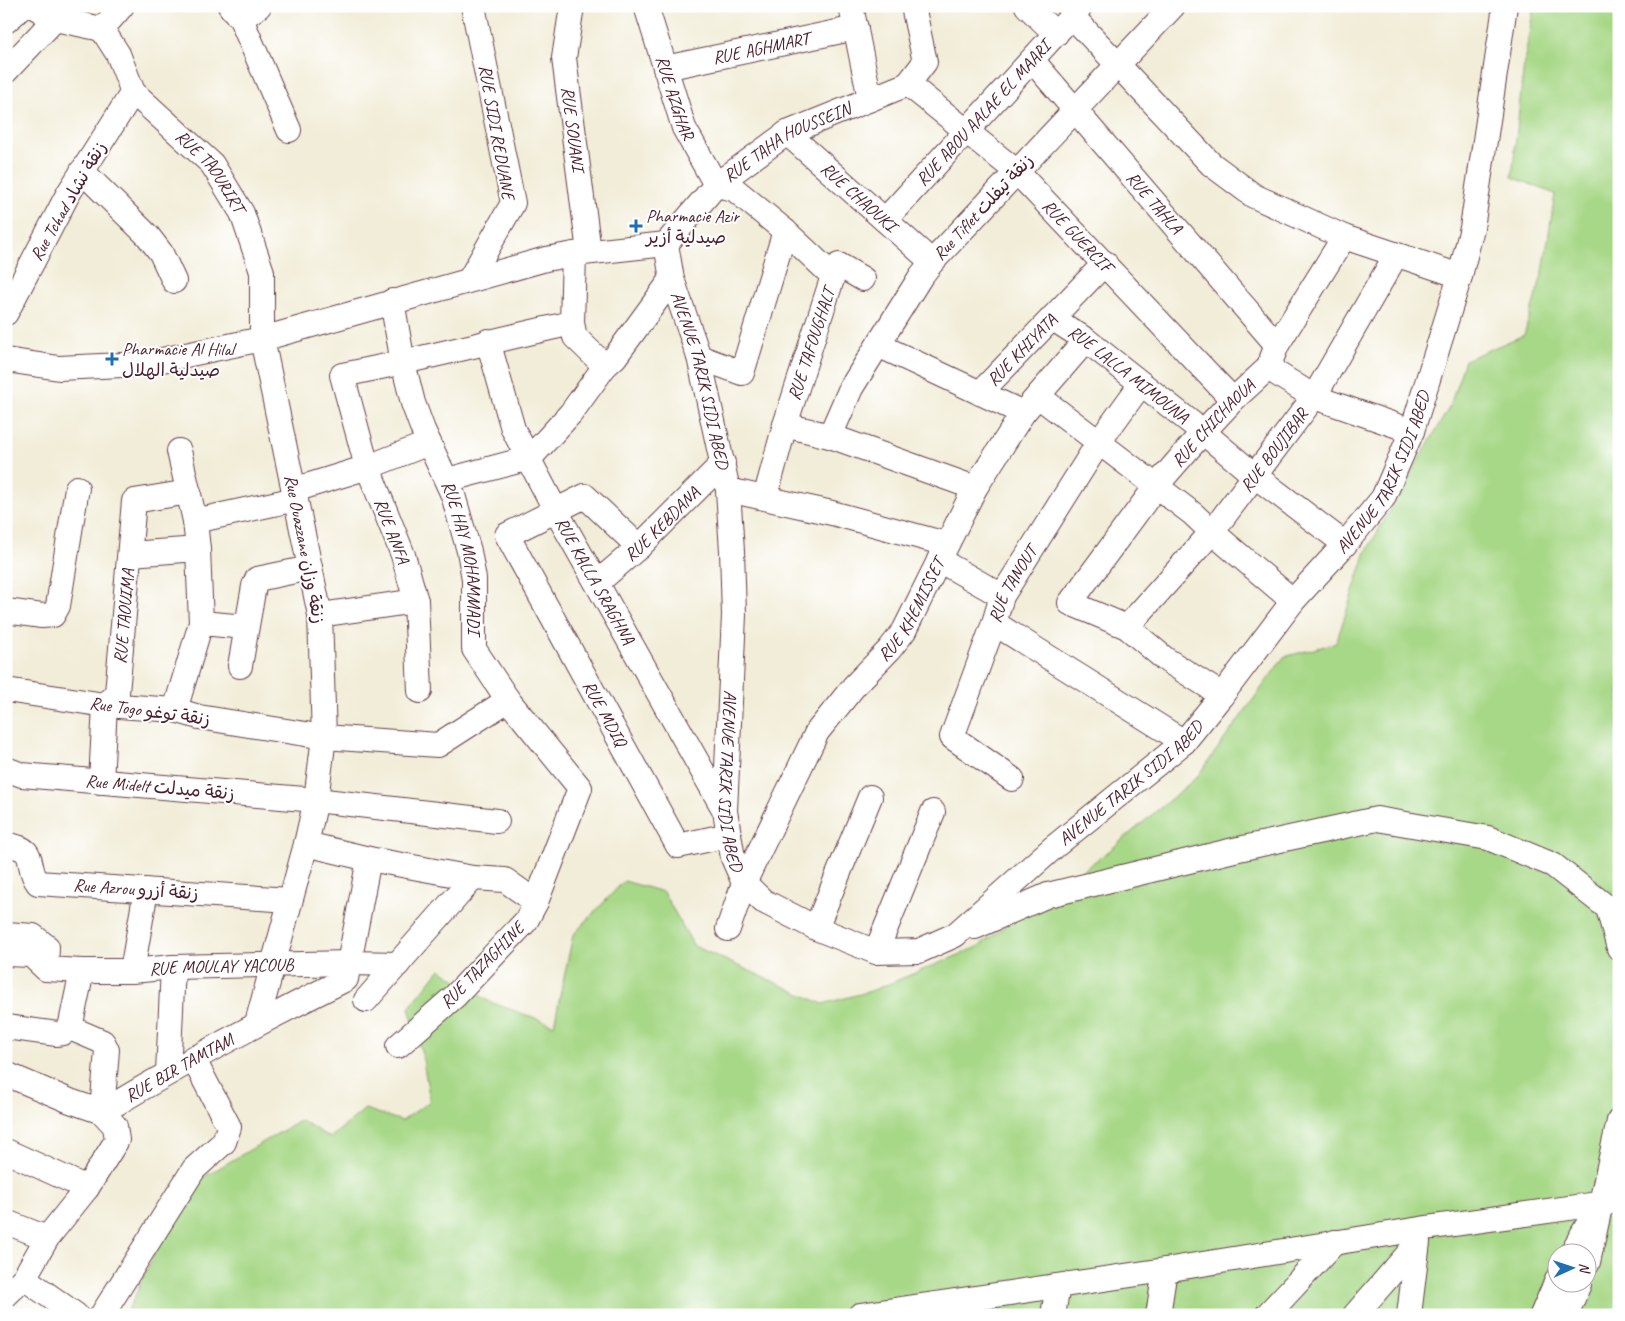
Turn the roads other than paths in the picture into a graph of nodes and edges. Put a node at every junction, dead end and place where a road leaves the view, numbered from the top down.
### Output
1 (23, 6) edge
2 (33, 6) edge
3 (122, 6) edge
4 (472, 6) edge
5 (572, 6) edge
6 (646, 6) edge
7 (1026, 6) edge
8 (1173, 6) edge
9 (1505, 6) edge
10 (243, 11) edge
11 (919, 11) edge
12 (1076, 11) edge
13 (853, 17) edge
14 (55, 19) junction
15 (6, 21) edge
16 (102, 29) junction
17 (1056, 34) junction
18 (1032, 60) junction
19 (1118, 66) junction
20 (665, 68) junction
21 (6, 71) edge
22 (908, 84) junction
23 (133, 92) junction
24 (870, 99) junction
25 (1075, 110) junction
26 (289, 130) dead end
27 (966, 131) junction
28 (786, 133) junction
29 (82, 171) junction
30 (1017, 172) junction
31 (716, 185) junction
32 (885, 220) junction
33 (784, 231) junction
34 (1344, 237) junction
35 (666, 244) junction
36 (582, 253) junction
37 (1396, 255) junction
38 (932, 262) junction
39 (1105, 263) junction
40 (833, 276) junction
41 (1460, 276) junction
42 (470, 279) junction
43 (672, 279) junction
44 (862, 279) dead end
45 (174, 280) dead end
46 (392, 301) junction
47 (6, 313) edge
48 (1052, 318) junction
49 (572, 322) junction
50 (262, 338) junction
51 (1086, 340) junction
52 (488, 341) junction
53 (1277, 345) junction
54 (878, 346) junction
55 (699, 357) junction
56 (6, 360) edge
57 (403, 363) junction
58 (605, 366) junction
59 (1268, 368) junction
60 (1141, 384) junction
61 (980, 393) junction
62 (1314, 397) junction
63 (1233, 400) junction
64 (1031, 405) junction
65 (785, 426) junction
66 (1412, 431) junction
67 (1203, 432) junction
68 (830, 436) junction
69 (1099, 442) junction
70 (429, 444) junction
71 (179, 451) dead end
72 (530, 458) junction
73 (723, 463) junction
74 (368, 467) junction
75 (1255, 476) junction
76 (447, 480) junction
77 (1158, 485) junction
78 (77, 488) dead end
79 (975, 488) junction
80 (728, 490) junction
81 (189, 492) junction
82 (295, 495) junction
83 (765, 498) junction
84 (556, 511) junction
85 (194, 521) junction
86 (1212, 532) junction
87 (1345, 544) junction
88 (639, 547) junction
89 (198, 549) junction
90 (942, 552) junction
91 (130, 554) junction
92 (310, 568) junction
93 (597, 583) junction
94 (1002, 596) junction
95 (416, 601) junction
96 (1293, 601) junction
97 (6, 611) edge
98 (320, 615) junction
99 (201, 623) junction
100 (994, 623) junction
101 (246, 627) junction
102 (1128, 627) junction
103 (240, 666) dead end
104 (6, 690) edge
105 (420, 691) dead end
106 (1222, 695) junction
107 (508, 700) junction
108 (105, 705) junction
109 (175, 710) junction
110 (324, 736) junction
111 (1184, 742) junction
112 (6, 768) edge
113 (1012, 779) dead end
114 (101, 782) junction
115 (580, 788) joint
116 (870, 797) dead end
117 (316, 800) junction
118 (725, 811) junction
119 (933, 812) dead end
120 (497, 821) dead end
121 (729, 835) junction
122 (306, 844) junction
123 (6, 845) edge
124 (370, 859) junction
125 (473, 878) junction
126 (744, 883) junction
127 (146, 890) junction
128 (290, 900) junction
129 (536, 902) junction
130 (728, 928) dead end
131 (816, 928) junction
132 (6, 934) edge
133 (955, 936) junction
134 (1619, 948) edge
135 (876, 952) junction
136 (6, 954) edge
137 (349, 963) junction
138 (398, 964) junction
139 (272, 965) junction
140 (173, 967) junction
141 (46, 969) junction
142 (82, 971) junction
143 (132, 971) junction
144 (366, 1000) dead end
145 (257, 1023) junction
146 (6, 1028) edge
147 (70, 1028) junction
148 (398, 1046) dead end
149 (193, 1058) junction
150 (168, 1073) junction
151 (6, 1074) edge
152 (102, 1112) junction
153 (1619, 1121) edge
154 (6, 1151) edge
155 (87, 1188) junction
156 (1609, 1203) edge
157 (6, 1222) edge
158 (1421, 1236) junction
159 (47, 1238) junction
160 (1335, 1242) junction
161 (1578, 1244) edge
162 (1594, 1244) edge
163 (1165, 1270) junction
164 (24, 1278) junction
165 (1551, 1294) edge
166 (1575, 1294) edge
167 (6, 1295) edge
168 (1051, 1305) edge
169 (76, 1315) edge
170 (102, 1315) edge
171 (860, 1315) edge
172 (1158, 1315) edge
173 (1267, 1315) edge
174 (1355, 1315) edge
175 (1409, 1315) edge
176 (1542, 1315) edge
177 (1566, 1315) edge

1 - 15 street
2 - 14 street
3 - 16 street
4 - 42 street, RUE SIDI REDUANE
5 - 36 street, RUE SOUANI
6 - 20 street, RUE AZGHAR
7 - 17 street
8 - 19 street, Rue Tiflet زنقة تيفلت
9 - 41 street, AVENUE TARIK SIDI ABED
10 - 26 street
11 - 22 street
12 - 17 street, RUE ABOU AALAE EL MAARI
12 - 19 street
13 - 20 street, RUE AGHMART
13 - 24 street
14 - 16 street
14 - 21 street
16 - 23 street, RUE TAOURIRT
17 - 18 street, RUE ABOU AALAE EL MAARI
18 - 25 street, RUE TAHLA
18 - 27 street, RUE ABOU AALAE EL MAARI
19 - 25 street, Rue Tiflet زنقة تيفلت
19 - 34 street
20 - 31 street, RUE AZGHAR
22 - 24 street, RUE TAHA HOUSSEIN
22 - 27 street, RUE GUERCIF
23 - 29 street, Rue Tchad زنقة نشاد
23 - 50 street, RUE TAOURIRT
24 - 28 street, RUE TAHA HOUSSEIN
25 - 30 street, Rue Tiflet زنقة تيفلت
25 - 53 street, RUE TAHLA
27 - 30 street, RUE GUERCIF
27 - 32 street, RUE ABOU AALAE EL MAARI
28 - 31 street, RUE TAHA HOUSSEIN
28 - 32 street, RUE CHAOUKI
29 - 45 street
29 - 47 street, Rue Tchad زنقة نشاد
30 - 38 street, Rue Tiflet زنقة تيفلت
30 - 39 street, RUE GUERCIF
31 - 33 street, RUE TAFOUGHALT
31 - 35 street, RUE TAHA HOUSSEIN
32 - 38 street, RUE CHAOUKI
33 - 40 street, RUE TAFOUGHALT
33 - 55 street
34 - 37 street
34 - 53 street, RUE CHICHAOUA
35 - 36 street
35 - 43 street, AVENUE TARIK SIDI ABED
36 - 42 street
36 - 49 street, RUE SOUANI
37 - 41 street
37 - 62 street, RUE BOUJIBAR
38 - 54 street, Rue Tiflet زنقة تيفلت
39 - 48 street, RUE KHIYATA
39 - 63 street, RUE GUERCIF
40 - 44 street
40 - 65 street, RUE TAFOUGHALT
41 - 66 street, AVENUE TARIK SIDI ABED
42 - 46 street
43 - 55 street, AVENUE TARIK SIDI ABED
43 - 58 street
46 - 50 street
46 - 57 street, RUE HAY MOHAMMADI
48 - 51 street, RUE LALLA MIMOUNA
48 - 61 street, RUE KHIYATA
49 - 52 street
49 - 58 street
50 - 56 street
50 - 82 street, Rue Ouazzane زنقة وزان
51 - 60 street, RUE LALLA MIMOUNA
51 - 64 street, RUE KHEMISSET
52 - 57 street
52 - 72 street, RUE KALLA SRAGHNA
53 - 59 street, RUE CHICHAOUA
54 - 61 street
54 - 68 street, Rue Tiflet زنقة تيفلت
55 - 73 street, AVENUE TARIK SIDI ABED
57 - 70 street, RUE HAY MOHAMMADI
57 - 74 street, RUE ANFA
58 - 72 street
59 - 62 street
59 - 63 street, RUE CHICHAOUA
60 - 67 street, RUE LALLA MIMOUNA
60 - 69 street, RUE TANOUT
61 - 64 street
62 - 66 street
62 - 75 street, RUE BOUJIBAR
63 - 67 street, RUE CHICHAOUA
64 - 69 street
64 - 79 street, RUE KHEMISSET
65 - 68 street
65 - 83 street, RUE TAFOUGHALT
66 - 87 street, AVENUE TARIK SIDI ABED
67 - 75 street, RUE LALLA MIMOUNA
67 - 77 street, RUE CHICHAOUA
68 - 79 street
69 - 77 street
69 - 94 street, RUE TANOUT
70 - 74 street
70 - 76 street, RUE HAY MOHAMMADI
71 - 81 street
72 - 76 street
72 - 84 street, RUE KALLA SRAGHNA
73 - 80 street, AVENUE TARIK SIDI ABED
73 - 88 street, RUE KEBDANA
74 - 82 street
74 - 95 street, RUE ANFA
75 - 86 street, RUE BOUJIBAR
75 - 87 street, RUE LALLA MIMOUNA
76 - 107 street, RUE HAY MOHAMMADI
77 - 86 street
77 - 102 street, RUE CHICHAOUA
78 - 97 street
79 - 90 street, RUE KHEMISSET
80 - 83 street
80 - 118 street, AVENUE TARIK SIDI ABED
81 - 85 street
81 - 91 street, RUE TAOUIMA
82 - 85 street
82 - 92 street, Rue Ouazzane زنقة وزان
83 - 90 street
84 - 88 street
84 - 93 street, RUE KALLA SRAGHNA
84 - 121 street, RUE MDIQ
85 - 89 street
86 - 96 street
86 - 102 street, RUE BOUJIBAR
87 - 96 street, AVENUE TARIK SIDI ABED
88 - 93 street, RUE KEBDANA
89 - 91 street
89 - 99 street
90 - 94 street
90 - 126 street, RUE KHEMISSET
91 - 108 street, RUE TAOUIMA
92 - 98 street, Rue Ouazzane زنقة وزان
92 - 101 street
93 - 118 street, RUE KALLA SRAGHNA
94 - 100 street, RUE TANOUT
95 - 98 street
95 - 105 street, RUE ANFA
96 - 106 street, AVENUE TARIK SIDI ABED
98 - 110 street, Rue Ouazzane زنقة وزان
99 - 101 street
99 - 109 street
100 - 111 street
100 - 113 street, RUE TANOUT
101 - 103 street
102 - 106 street
104 - 108 street, Rue Togo زنقة توغو
106 - 111 street, AVENUE TARIK SIDI ABED
107 - 110 street, Rue Togo زنقة توغو
107 - 115 street, RUE HAY MOHAMMADI
108 - 109 street, Rue Togo زنقة توغو
108 - 114 street, RUE TAOUIMA
109 - 110 street, Rue Togo زنقة توغو
110 - 117 street, Rue Ouazzane زنقة وزان
111 - 133 street, AVENUE TARIK SIDI ABED
112 - 114 street, Rue Midelt زنقة ميدلت
114 - 117 street, Rue Midelt زنقة ميدلت
115 - 129 street, RUE TAZAGHINE
116 - 131 street
117 - 120 street, Rue Midelt زنقة ميدلت
117 - 122 street, Rue Ouazzane زنقة وزان
118 - 121 street, AVENUE TARIK SIDI ABED
119 - 135 street
121 - 126 street, AVENUE TARIK SIDI ABED
122 - 124 street
122 - 128 street, Rue Ouazzane زنقة وزان
123 - 127 street, Rue Azrou زنقة أزرو
124 - 125 street
124 - 137 street
125 - 129 street
125 - 138 street
126 - 130 street, RUE KHEMISSET
126 - 131 street, AVENUE TARIK SIDI ABED
127 - 128 street, Rue Azrou زنقة أزرو
127 - 143 street
128 - 139 street, Rue Ouazzane زنقة وزان
129 - 148 street, RUE TAZAGHINE
131 - 135 street, AVENUE TARIK SIDI ABED
132 - 141 street
133 - 134 street
133 - 135 street, AVENUE TARIK SIDI ABED
136 - 141 street
137 - 138 street, RUE MOULAY YACOUB
137 - 139 street, RUE MOULAY YACOUB
137 - 145 street, RUE BIR TAMTAM
138 - 144 street
139 - 140 street, RUE MOULAY YACOUB
139 - 145 street, Rue Ouazzane زنقة وزان
140 - 143 street, RUE MOULAY YACOUB
140 - 150 street
141 - 142 street, RUE MOULAY YACOUB
142 - 143 street, RUE MOULAY YACOUB
142 - 147 street
145 - 149 street, RUE BIR TAMTAM
146 - 147 street
147 - 152 street
149 - 150 street, RUE BIR TAMTAM
149 - 170 street
150 - 152 street, RUE BIR TAMTAM
151 - 152 street
152 - 155 street
153 - 156 street
154 - 155 street
155 - 159 street
156 - 158 street
156 - 161 street
156 - 162 street
157 - 159 street
158 - 160 street
158 - 174 street
158 - 175 street
159 - 164 street
160 - 163 street
160 - 173 street
163 - 168 street
163 - 172 street
164 - 167 street
164 - 169 street
165 - 176 street
166 - 177 street
168 - 171 street

